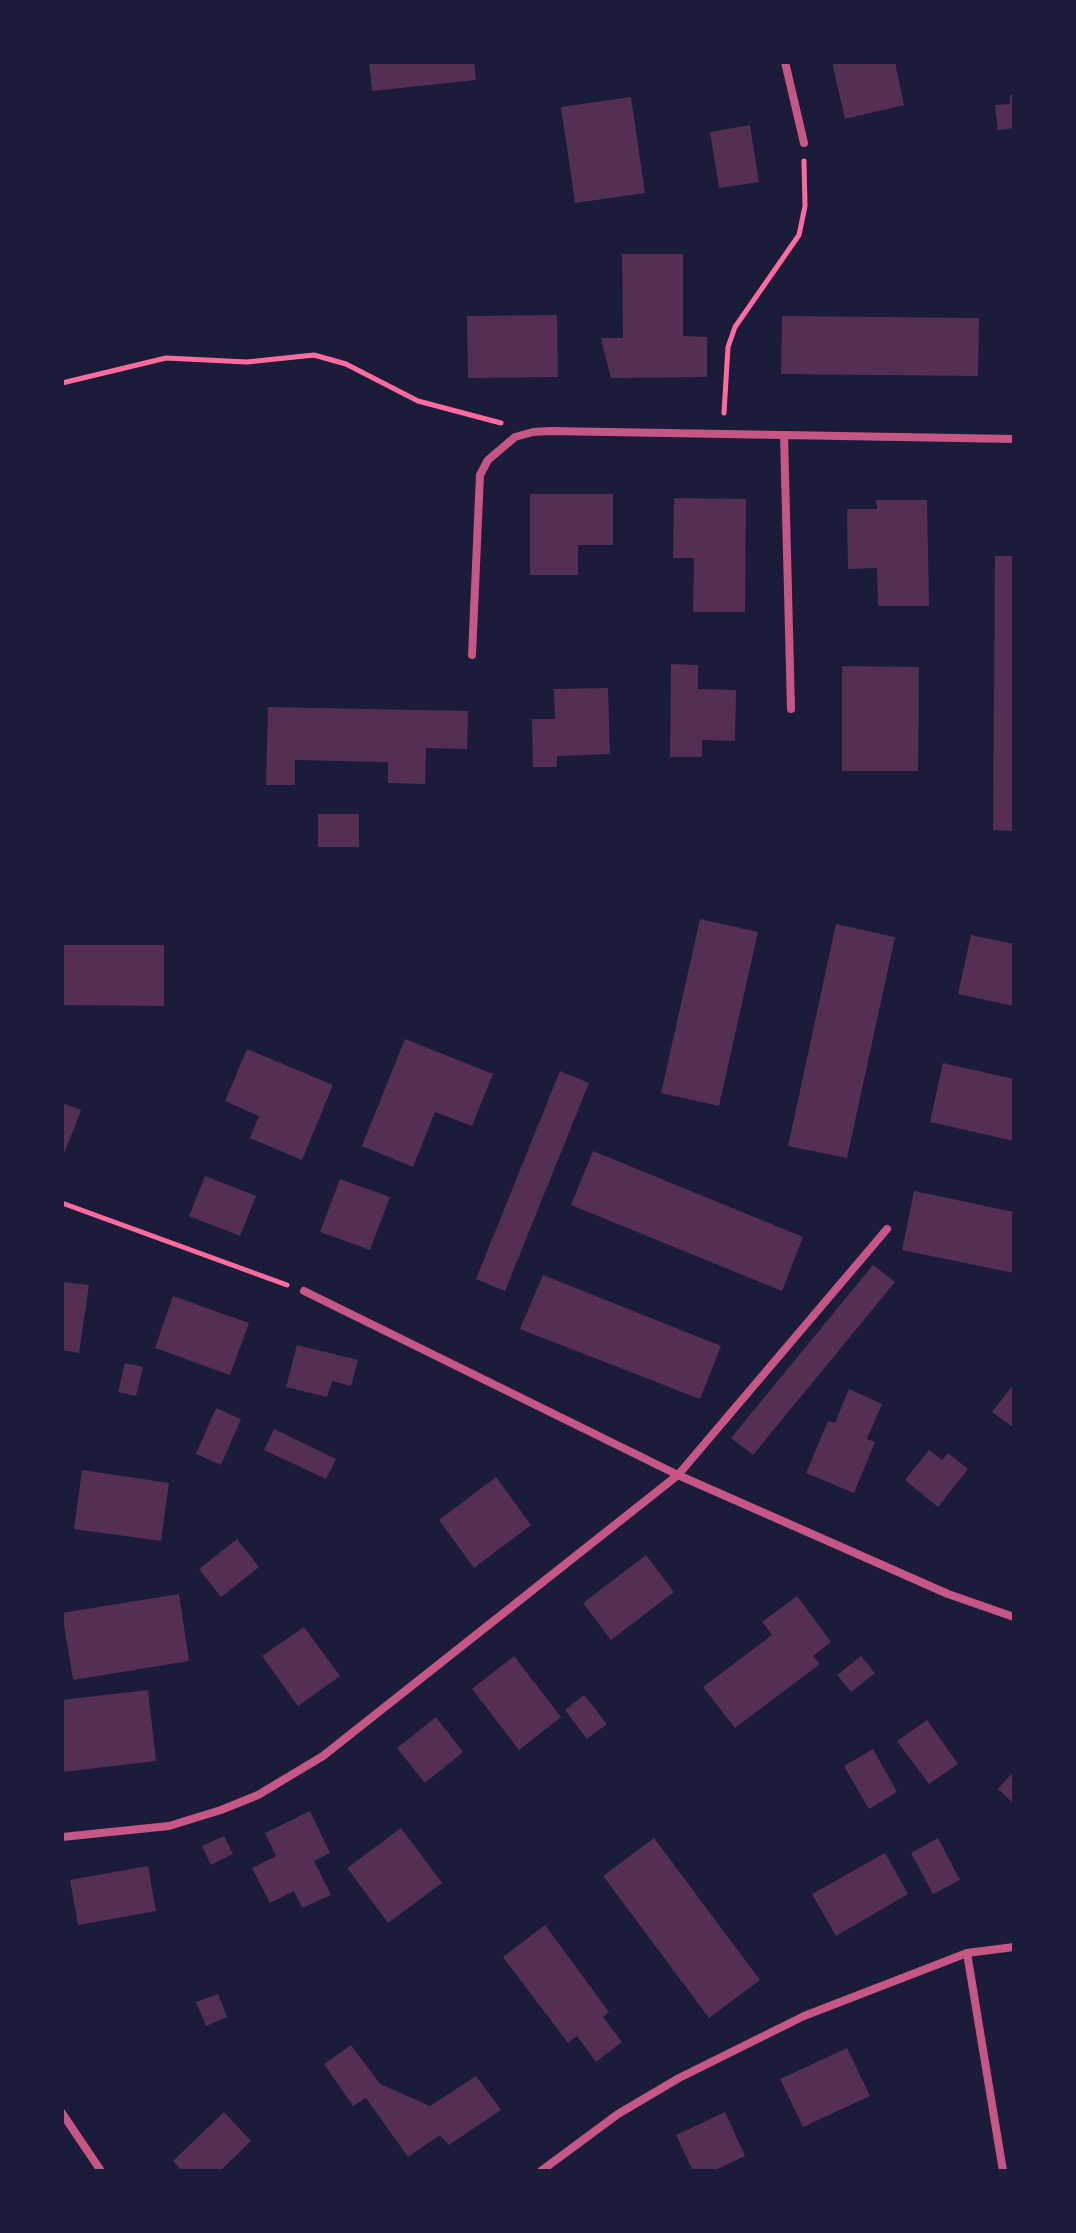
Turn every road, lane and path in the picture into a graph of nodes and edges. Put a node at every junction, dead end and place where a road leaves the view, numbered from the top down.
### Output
1 (785, 62) edge
2 (804, 143) joint
3 (62, 383) edge
4 (533, 432) junction
5 (723, 434) junction
6 (784, 435) junction
7 (1014, 439) edge
8 (472, 655) dead end
9 (791, 709) dead end
10 (62, 1203) edge
11 (887, 1229) dead end
12 (304, 1291) joint
13 (678, 1475) junction
14 (1014, 1617) edge
15 (62, 1837) edge
16 (1014, 1947) edge
17 (967, 1953) junction
18 (62, 2113) edge
19 (101, 2171) edge
20 (541, 2171) edge
21 (1003, 2171) edge

1 - 2 street
2 - 5 path
3 - 4 path
4 - 5 street
4 - 8 street
5 - 6 street
6 - 7 street
6 - 9 street
10 - 12 path
11 - 13 street
12 - 13 street
13 - 14 street
13 - 15 street
16 - 17 street
17 - 20 street
17 - 21 street
18 - 19 street

